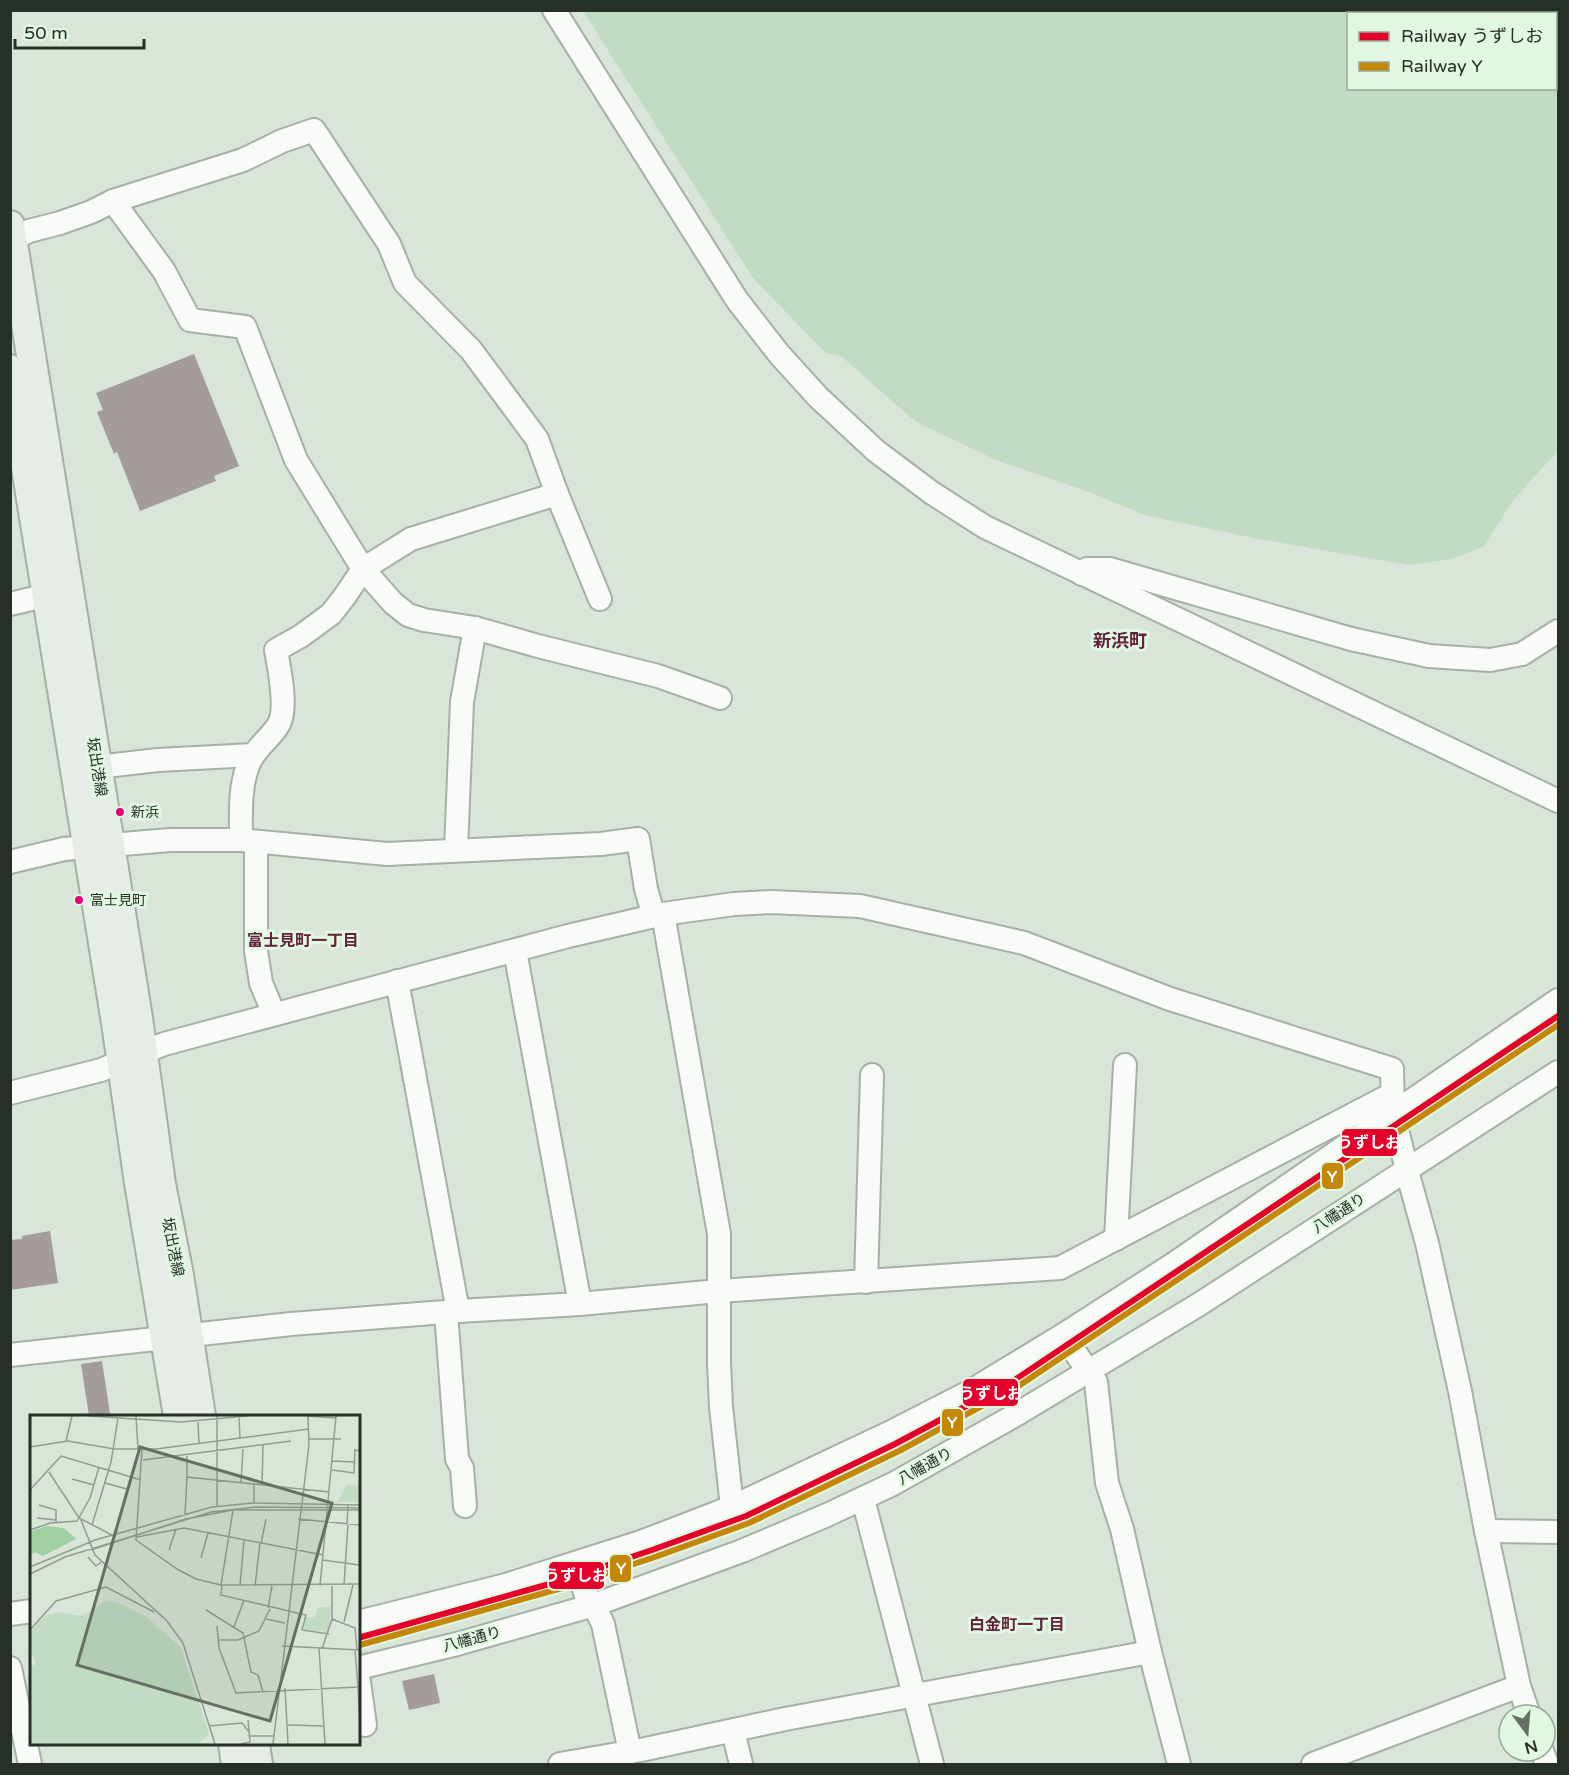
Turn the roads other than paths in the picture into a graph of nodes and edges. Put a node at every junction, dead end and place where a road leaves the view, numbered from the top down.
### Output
1 (554, 10) edge
2 (113, 201) junction
3 (11, 234) edge
4 (10, 369) edge
5 (557, 494) junction
6 (363, 569) junction
7 (1082, 574) junction
8 (58, 593) junction
9 (600, 599) dead end
10 (10, 604) edge
11 (475, 628) junction
12 (1558, 631) edge
13 (720, 698) dead end
14 (253, 755) junction
15 (97, 767) junction
16 (1558, 801) edge
17 (248, 841) junction
18 (99, 846) junction
19 (456, 850) junction
20 (10, 862) edge
21 (658, 915) junction
22 (515, 951) junction
23 (397, 981) junction
24 (1558, 1000) edge
25 (274, 1014) junction
26 (140, 1054) junction
27 (1125, 1065) dead end
28 (1558, 1072) edge
29 (872, 1075) dead end
30 (10, 1093) edge
31 (1393, 1104) junction
32 (1407, 1170) junction
33 (1116, 1239) junction
34 (866, 1282) junction
35 (718, 1291) junction
36 (580, 1304) junction
37 (452, 1312) junction
38 (1063, 1335) junction
39 (176, 1336) junction
40 (10, 1355) edge
41 (1089, 1371) junction
42 (178, 1415) edge
43 (201, 1415) edge
44 (863, 1499) junction
45 (465, 1506) dead end
46 (732, 1507) junction
47 (1486, 1532) junction
48 (1558, 1532) edge
49 (575, 1564) junction
50 (594, 1605) junction
51 (30, 1611) edge
52 (10, 1614) edge
53 (360, 1622) edge
54 (1150, 1652) junction
55 (10, 1668) edge
56 (360, 1668) edge
57 (1520, 1686) junction
58 (360, 1689) edge
59 (913, 1695) junction
60 (1525, 1703) edge
61 (20, 1705) edge
62 (365, 1725) dead end
63 (733, 1731) junction
64 (233, 1745) edge
65 (255, 1745) edge
66 (27, 1752) edge
67 (630, 1752) junction
68 (236, 1764) edge
69 (258, 1764) edge
70 (567, 1764) edge
71 (741, 1764) edge
72 (932, 1764) edge
73 (1179, 1764) edge
74 (1314, 1764) edge

1 - 7 street
2 - 3 street
2 - 5 street
2 - 6 street
3 - 8 main road, 坂出港線
4 - 8 main road, 坂出港線
5 - 6 street
5 - 9 street
6 - 11 street
6 - 14 street
7 - 12 street
7 - 16 street
8 - 10 street
8 - 15 main road, 坂出港線
8 - 18 main road, 坂出港線
11 - 13 street
11 - 19 street
14 - 15 street
14 - 17 street
15 - 18 main road, 坂出港線
17 - 18 street
17 - 19 street
17 - 25 street
18 - 20 street
18 - 26 main road, 坂出港線
19 - 21 street
21 - 22 street
21 - 31 street
21 - 35 street
22 - 23 street
22 - 36 street
23 - 25 street
23 - 37 street
24 - 31 street
25 - 26 street
26 - 30 street
26 - 39 main road, 坂出港線
27 - 33 street
28 - 32 street, 八幡通り
29 - 34 street
31 - 32 street
31 - 33 street
31 - 38 street
32 - 41 street, 八幡通り
32 - 47 street
33 - 34 street
34 - 35 street
35 - 36 street
35 - 46 street
36 - 37 street
37 - 39 street
37 - 45 street
38 - 41 street
38 - 46 street
39 - 40 street
39 - 42 main road, 坂出港線
39 - 43 main road, 坂出港線
41 - 44 street, 八幡通り
41 - 54 street
44 - 50 street, 八幡通り
44 - 59 street
46 - 49 street
47 - 48 street
47 - 57 street
49 - 50 street
49 - 53 street
50 - 56 street, 八幡通り
50 - 67 street
51 - 52 street
54 - 59 street
54 - 73 street
55 - 61 street
57 - 60 street
57 - 74 street
58 - 62 street
59 - 63 street
59 - 72 street
61 - 66 street
63 - 67 street
63 - 71 street
64 - 68 main road
65 - 69 main road
67 - 70 street

